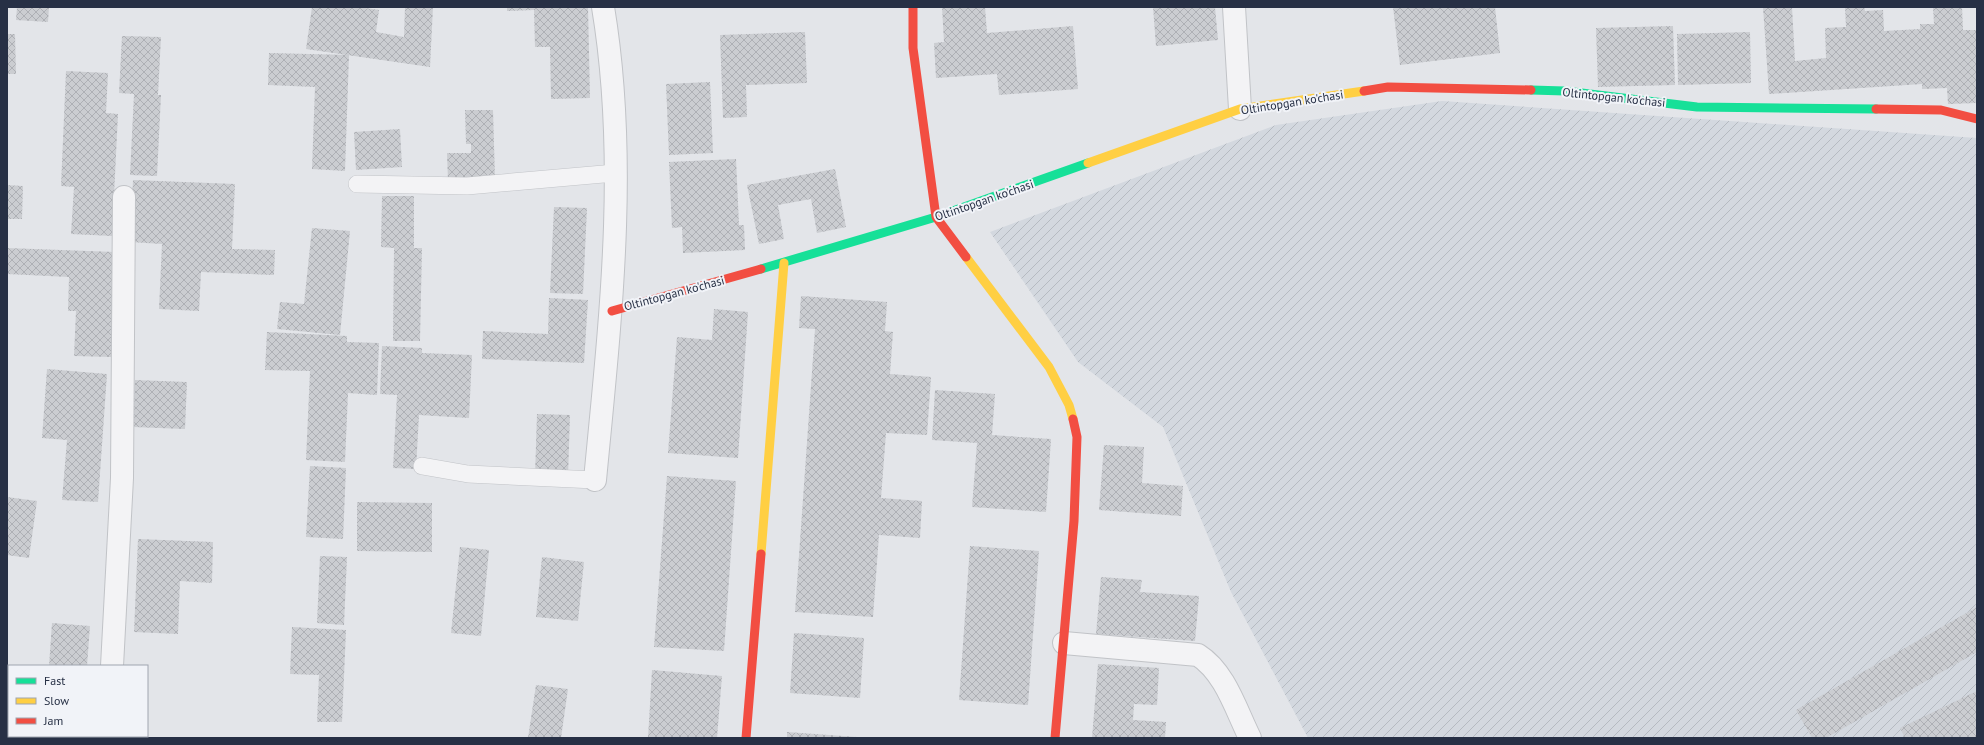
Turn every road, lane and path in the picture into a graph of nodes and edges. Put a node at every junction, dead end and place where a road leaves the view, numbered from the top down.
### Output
1 (603, 7) edge
2 (913, 7) edge
3 (1234, 7) edge
4 (1240, 109) junction
5 (1977, 119) edge
6 (615, 173) junction
7 (357, 184) dead end
8 (124, 197) dead end
9 (936, 217) junction
10 (784, 263) junction
11 (612, 310) junction
12 (422, 466) dead end
13 (595, 480) joint
14 (1064, 644) junction
15 (112, 665) edge
16 (746, 738) edge
17 (1055, 738) edge
18 (1250, 738) edge

1 - 6 street
2 - 9 street
3 - 4 street
4 - 5 street, Oltintopgan ko'chasi
4 - 9 street, Oltintopgan ko'chasi
6 - 7 lane
6 - 11 street
8 - 15 street
9 - 10 street, Oltintopgan ko'chasi
9 - 14 street
10 - 11 street, Oltintopgan ko'chasi
10 - 16 street
11 - 13 street
12 - 13 lane
14 - 17 street
14 - 18 street

